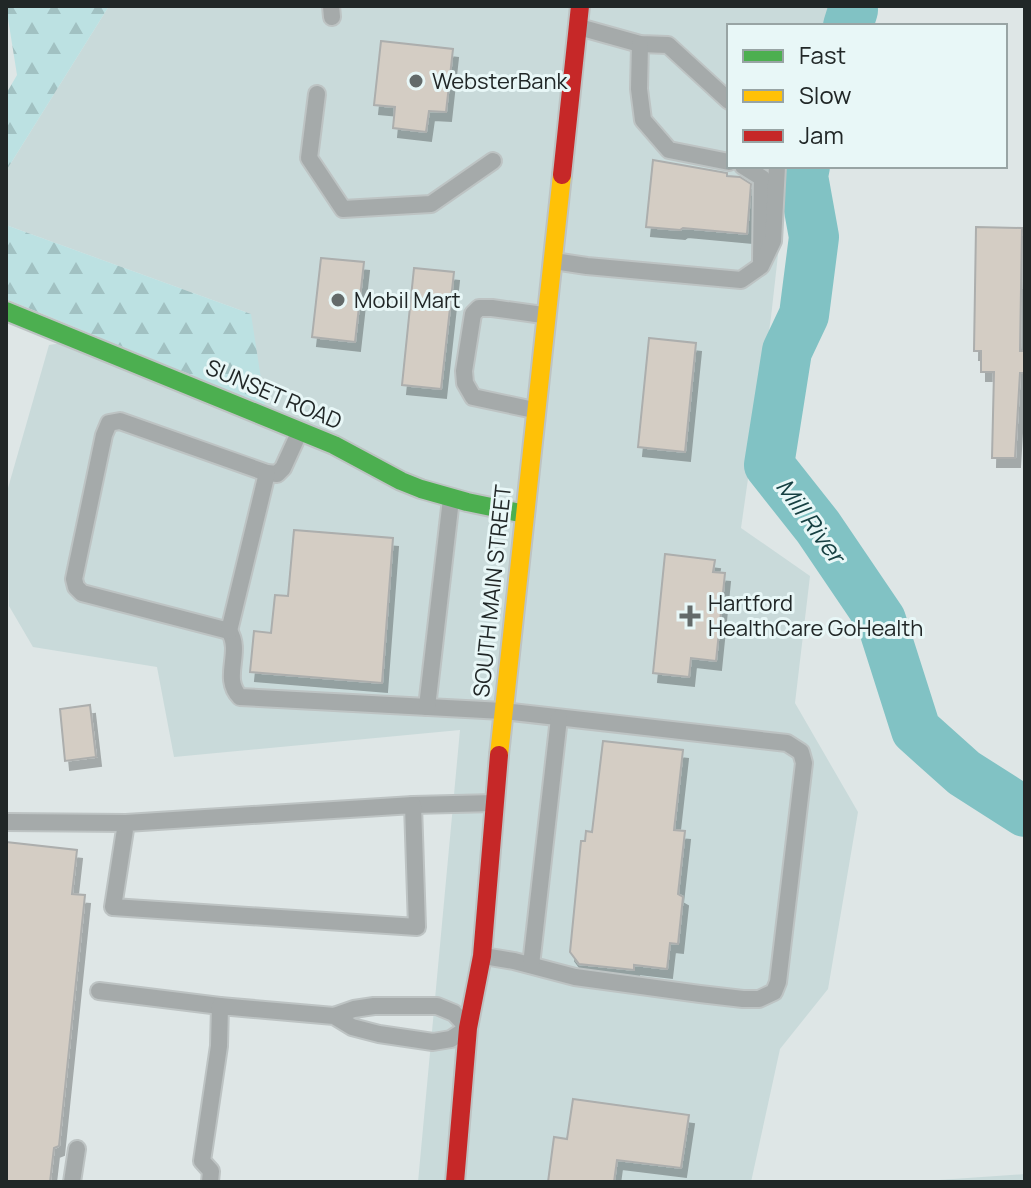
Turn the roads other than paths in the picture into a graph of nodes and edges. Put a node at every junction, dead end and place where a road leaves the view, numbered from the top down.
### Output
1 (580, 6) edge
2 (578, 27) junction
3 (640, 44) junction
4 (317, 94) dead end
5 (727, 99) edge
6 (493, 161) dead end
7 (727, 162) edge
8 (746, 168) edge
9 (777, 168) edge
10 (552, 261) junction
11 (761, 266) junction
12 (6, 311) edge
13 (546, 315) junction
14 (535, 411) junction
15 (300, 430) junction
16 (267, 473) junction
17 (451, 497) junction
18 (525, 514) junction
19 (229, 631) junction
20 (427, 707) junction
21 (503, 711) junction
22 (559, 718) junction
23 (496, 803) junction
24 (413, 805) junction
25 (6, 822) edge
26 (126, 823) junction
27 (482, 956) junction
28 (531, 965) junction
29 (99, 991) dead end
30 (220, 1006) junction
31 (334, 1016) junction
32 (468, 1028) junction
33 (77, 1149) dead end
34 (72, 1182) edge
35 (210, 1182) edge
36 (455, 1182) edge

1 - 2 main road, SOUTH MAIN STREET
2 - 3 lane
2 - 10 main road, SOUTH MAIN STREET
3 - 5 lane
3 - 7 lane
4 - 6 lane
8 - 11 lane
9 - 11 lane
10 - 11 lane
10 - 13 main road, SOUTH MAIN STREET
12 - 15 main road, SUNSET ROAD
13 - 14 main road, SOUTH MAIN STREET
13 - 14 lane
14 - 18 main road, SOUTH MAIN STREET
15 - 16 lane
15 - 17 main road, SUNSET ROAD
16 - 19 lane
16 - 19 lane
17 - 18 main road, SUNSET ROAD
17 - 20 lane
18 - 21 main road, SOUTH MAIN STREET
19 - 20 lane
20 - 21 lane
21 - 22 lane
21 - 23 main road, SOUTH MAIN STREET
22 - 28 lane
22 - 28 lane
23 - 24 lane
23 - 27 main road, SOUTH MAIN STREET
24 - 26 lane
24 - 26 lane
25 - 26 lane
27 - 28 lane
27 - 32 main road, SOUTH MAIN STREET
29 - 30 lane
30 - 31 lane
30 - 35 lane
31 - 32 lane
31 - 32 lane
32 - 36 main road, SOUTH MAIN STREET
33 - 34 lane

